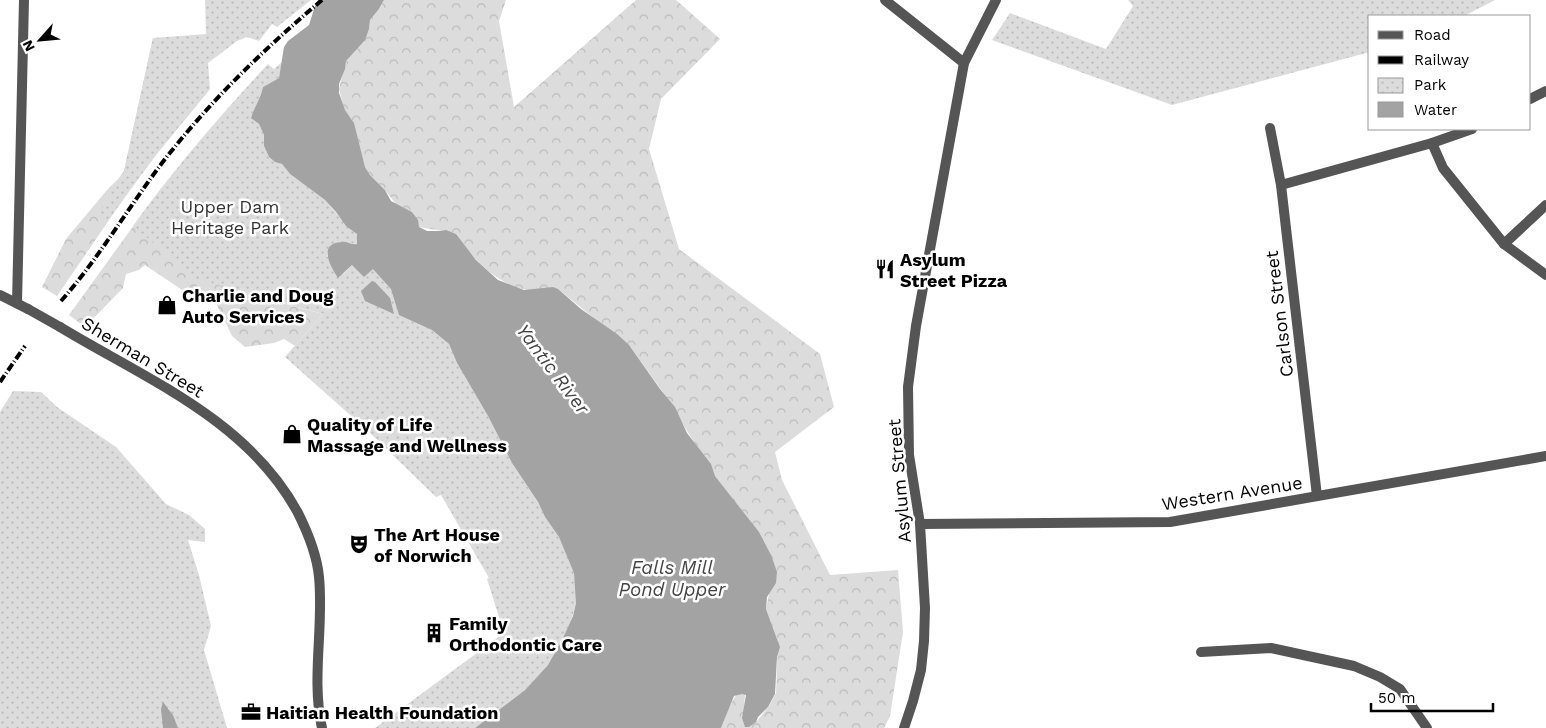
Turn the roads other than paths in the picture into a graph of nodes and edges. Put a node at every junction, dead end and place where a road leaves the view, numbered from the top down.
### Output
1 (24, 0) edge
2 (885, 0) edge
3 (996, 0) edge
4 (964, 63) junction
5 (1546, 91) edge
6 (1531, 99) edge
7 (1270, 128) dead end
8 (1469, 130) edge
9 (1432, 143) junction
10 (1281, 185) junction
11 (1546, 205) edge
12 (1504, 244) junction
13 (1546, 275) edge
14 (0, 295) edge
15 (17, 303) junction
16 (1546, 456) edge
17 (1316, 496) junction
18 (920, 524) junction
19 (1201, 652) dead end
20 (322, 728) edge
21 (904, 728) edge
22 (1427, 728) edge

1 - 15 street
2 - 4 street
3 - 4 street, Asylum Street
4 - 18 street, Asylum Street
5 - 6 street
7 - 10 street, Carlson Street
8 - 9 street
9 - 10 street
9 - 12 street
10 - 17 street, Carlson Street
11 - 12 street
12 - 13 street
14 - 15 street, Sherman Street
15 - 20 street, Sherman Street, bridge
16 - 17 street, Western Avenue
17 - 18 street, Western Avenue
18 - 21 street, Asylum Street
19 - 22 street

